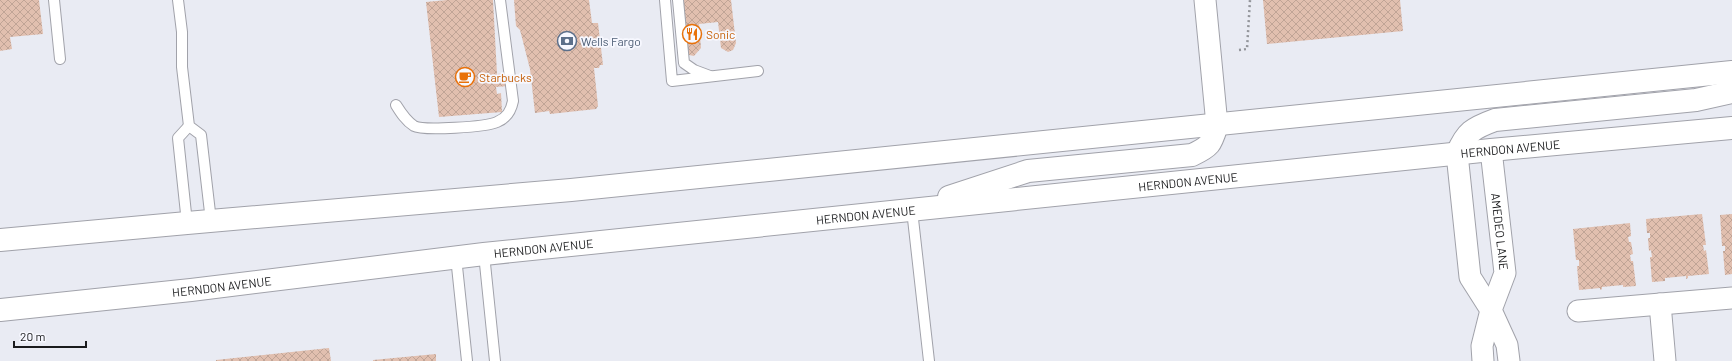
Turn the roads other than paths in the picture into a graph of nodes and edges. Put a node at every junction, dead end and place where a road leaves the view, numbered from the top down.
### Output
1 (54, 0) edge
2 (178, 0) edge
3 (500, 0) edge
4 (664, 0) edge
5 (678, 0) edge
6 (1205, 0) edge
7 (60, 60) dead end
8 (758, 71) dead end
9 (1732, 72) edge
10 (712, 76) junction
11 (1732, 92) edge
12 (396, 105) dead end
13 (1217, 125) junction
14 (189, 126) junction
15 (1732, 128) edge
16 (1491, 150) junction
17 (1457, 154) junction
18 (912, 210) junction
19 (211, 221) junction
20 (187, 223) junction
21 (0, 240) edge
22 (484, 254) junction
23 (456, 257) junction
24 (1732, 298) edge
25 (1660, 304) junction
26 (0, 310) edge
27 (1491, 310) junction
28 (1578, 310) dead end
29 (467, 361) edge
30 (495, 361) edge
31 (929, 361) edge
32 (1483, 361) edge
33 (1509, 361) edge
34 (1665, 361) edge

1 - 7 lane
2 - 14 lane
3 - 12 lane
4 - 10 lane
5 - 10 lane
6 - 13 street
8 - 10 lane
9 - 13 main road
11 - 17 main road
13 - 18 main road
13 - 19 main road
14 - 19 lane
14 - 20 lane
15 - 16 main road, HERNDON AVENUE
16 - 17 main road, HERNDON AVENUE
16 - 27 street, AMEDEO LANE
17 - 18 main road, HERNDON AVENUE
17 - 27 street
18 - 22 main road, HERNDON AVENUE
18 - 31 lane
19 - 20 main road
20 - 21 main road
22 - 23 main road, HERNDON AVENUE
22 - 30 lane
23 - 26 main road, HERNDON AVENUE
23 - 29 lane
24 - 25 street
25 - 28 street
25 - 34 street
27 - 32 street, AMEDEO LANE
27 - 33 street

